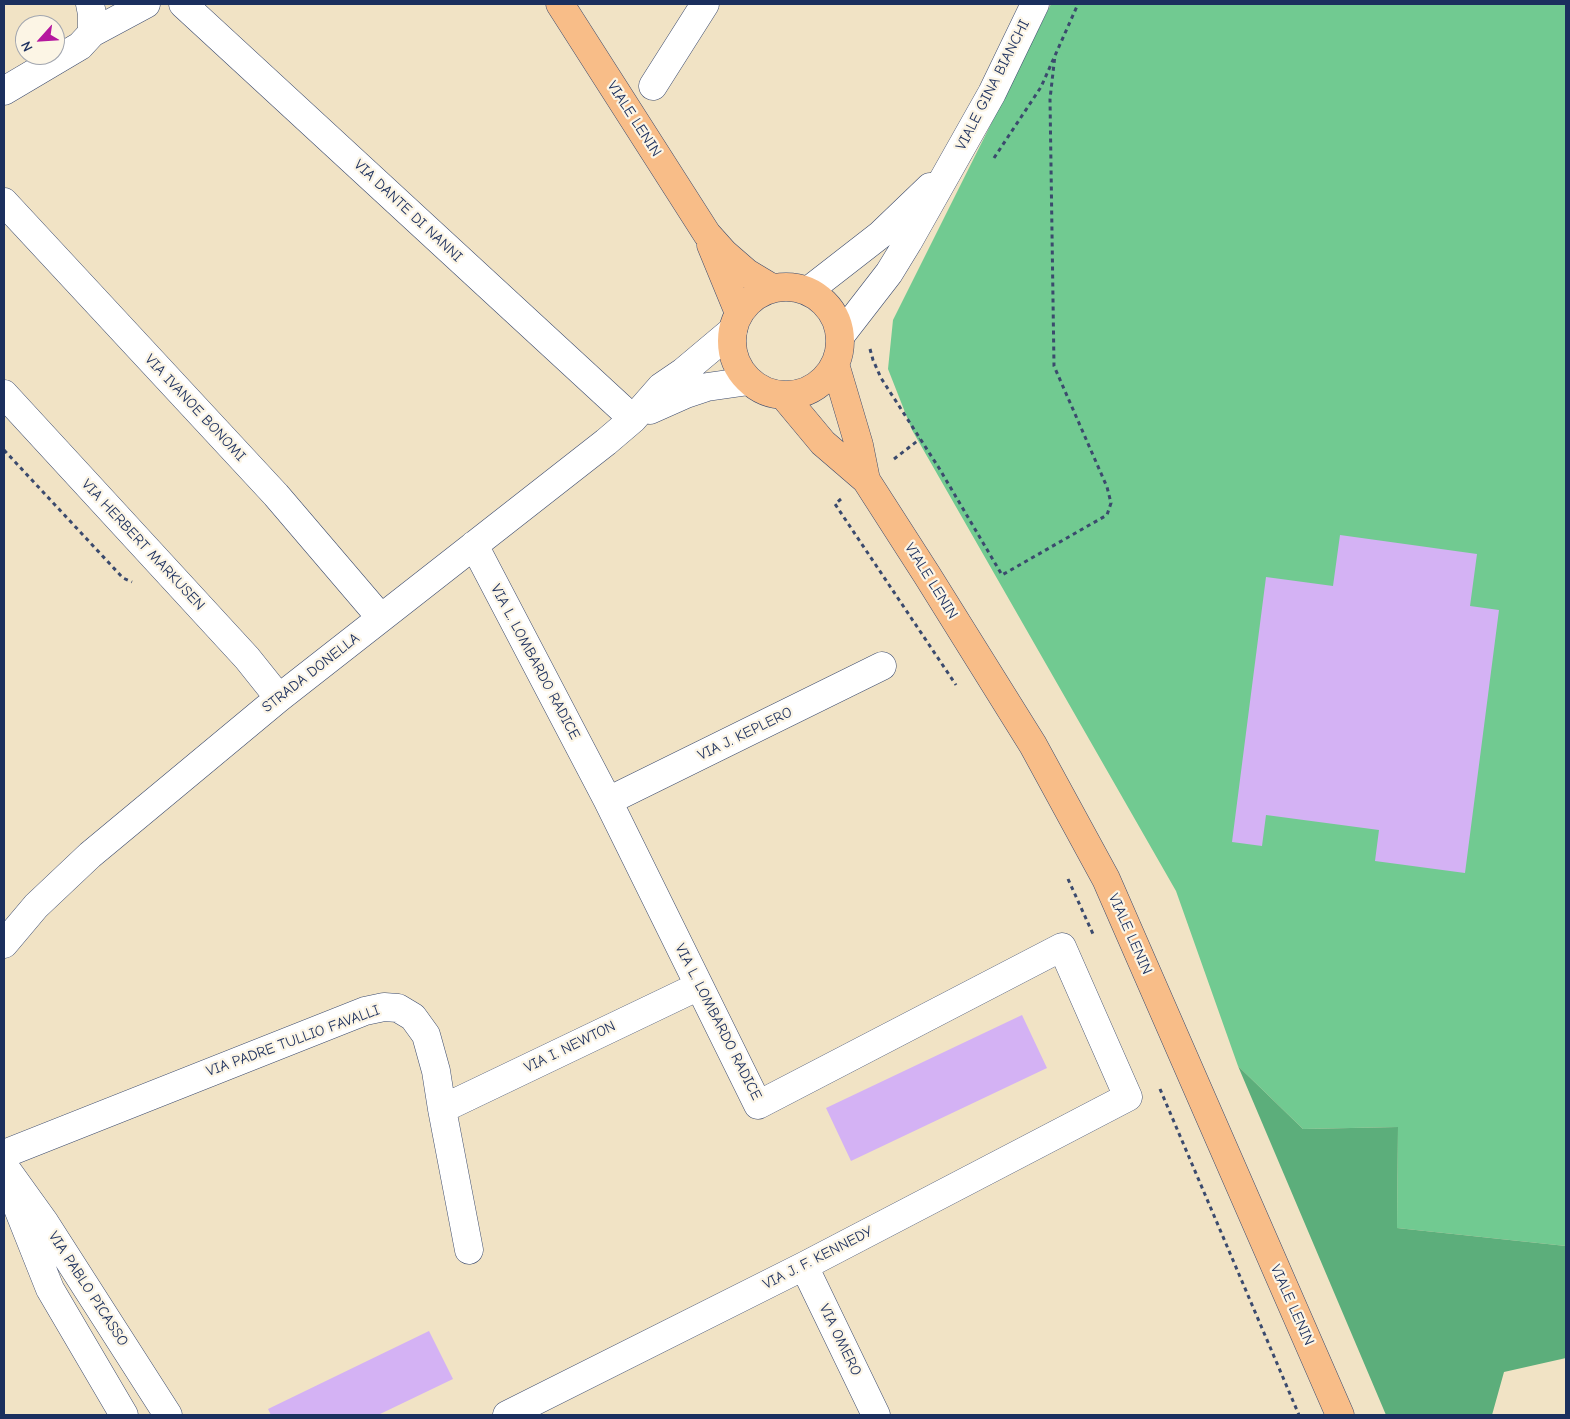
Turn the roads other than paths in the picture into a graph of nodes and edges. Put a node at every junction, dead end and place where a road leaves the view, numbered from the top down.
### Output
1 (90, 4) edge
2 (146, 4) edge
3 (183, 4) edge
4 (560, 4) edge
5 (705, 4) edge
6 (1035, 4) edge
7 (92, 33) junction
8 (653, 86) dead end
9 (4, 91) edge
10 (951, 167) junction
11 (4, 202) edge
12 (707, 234) junction
13 (772, 288) junction
14 (808, 291) junction
15 (736, 321) junction
16 (840, 335) junction
17 (835, 364) junction
18 (750, 381) junction
19 (4, 394) edge
20 (783, 395) junction
21 (633, 418) junction
22 (866, 480) junction
23 (474, 545) junction
24 (381, 618) junction
25 (882, 666) dead end
26 (278, 698) junction
27 (608, 801) junction
28 (4, 944) edge
29 (699, 986) junction
30 (1128, 1097) joint
31 (442, 1109) junction
32 (4, 1154) edge
33 (4, 1166) edge
34 (4, 1173) edge
35 (469, 1250) dead end
36 (804, 1266) junction
37 (50, 1289) junction
38 (103, 1415) edge
39 (124, 1415) edge
40 (168, 1415) edge
41 (507, 1415) edge
42 (876, 1415) edge
43 (1340, 1415) edge

1 - 7 street
2 - 7 street
3 - 21 street, VIA DANTE DI NANNI
4 - 12 main road, VIALE LENIN
5 - 8 street
6 - 10 street, VIALE GINA BIANCHI
7 - 9 street
10 - 14 street
10 - 16 street, VIALE GINA BIANCHI
11 - 24 street, VIA IVANOE BONOMI
12 - 13 main road, VIALE LENIN
12 - 15 main road, VIALE LENIN
13 - 14 main road, VIALE LENIN
13 - 15 main road, VIALE LENIN
14 - 16 main road, VIALE LENIN
15 - 18 main road, VIALE LENIN
15 - 21 street
16 - 17 main road, VIALE LENIN
17 - 20 main road, VIALE LENIN
17 - 22 main road, VIALE LENIN
18 - 20 main road, VIALE LENIN
18 - 21 street
19 - 26 street, VIA HERBERT MARKUSEN
20 - 22 main road, VIALE LENIN
21 - 23 street, STRADA DONELLA
22 - 43 main road, VIALE LENIN
23 - 24 street, STRADA DONELLA
23 - 27 street, VIA L. LOMBARDO RADICE
24 - 26 street, STRADA DONELLA
25 - 27 street, VIA J. KEPLERO
26 - 28 street, STRADA DONELLA
27 - 29 street, VIA L. LOMBARDO RADICE
29 - 30 street, VIA L. LOMBARDO RADICE
29 - 31 street, VIA I. NEWTON
30 - 36 street, VIA J. F. KENNEDY
31 - 32 street, VIA PADRE TULLIO FAVALLI
31 - 35 street, VIA PADRE TULLIO FAVALLI
33 - 40 street, VIA PABLO PICASSO
34 - 37 street, VIA PABLO PICASSO
36 - 41 street, VIA J. F. KENNEDY
36 - 42 street, VIA OMERO
37 - 38 street
37 - 39 street, VIA PABLO PICASSO

